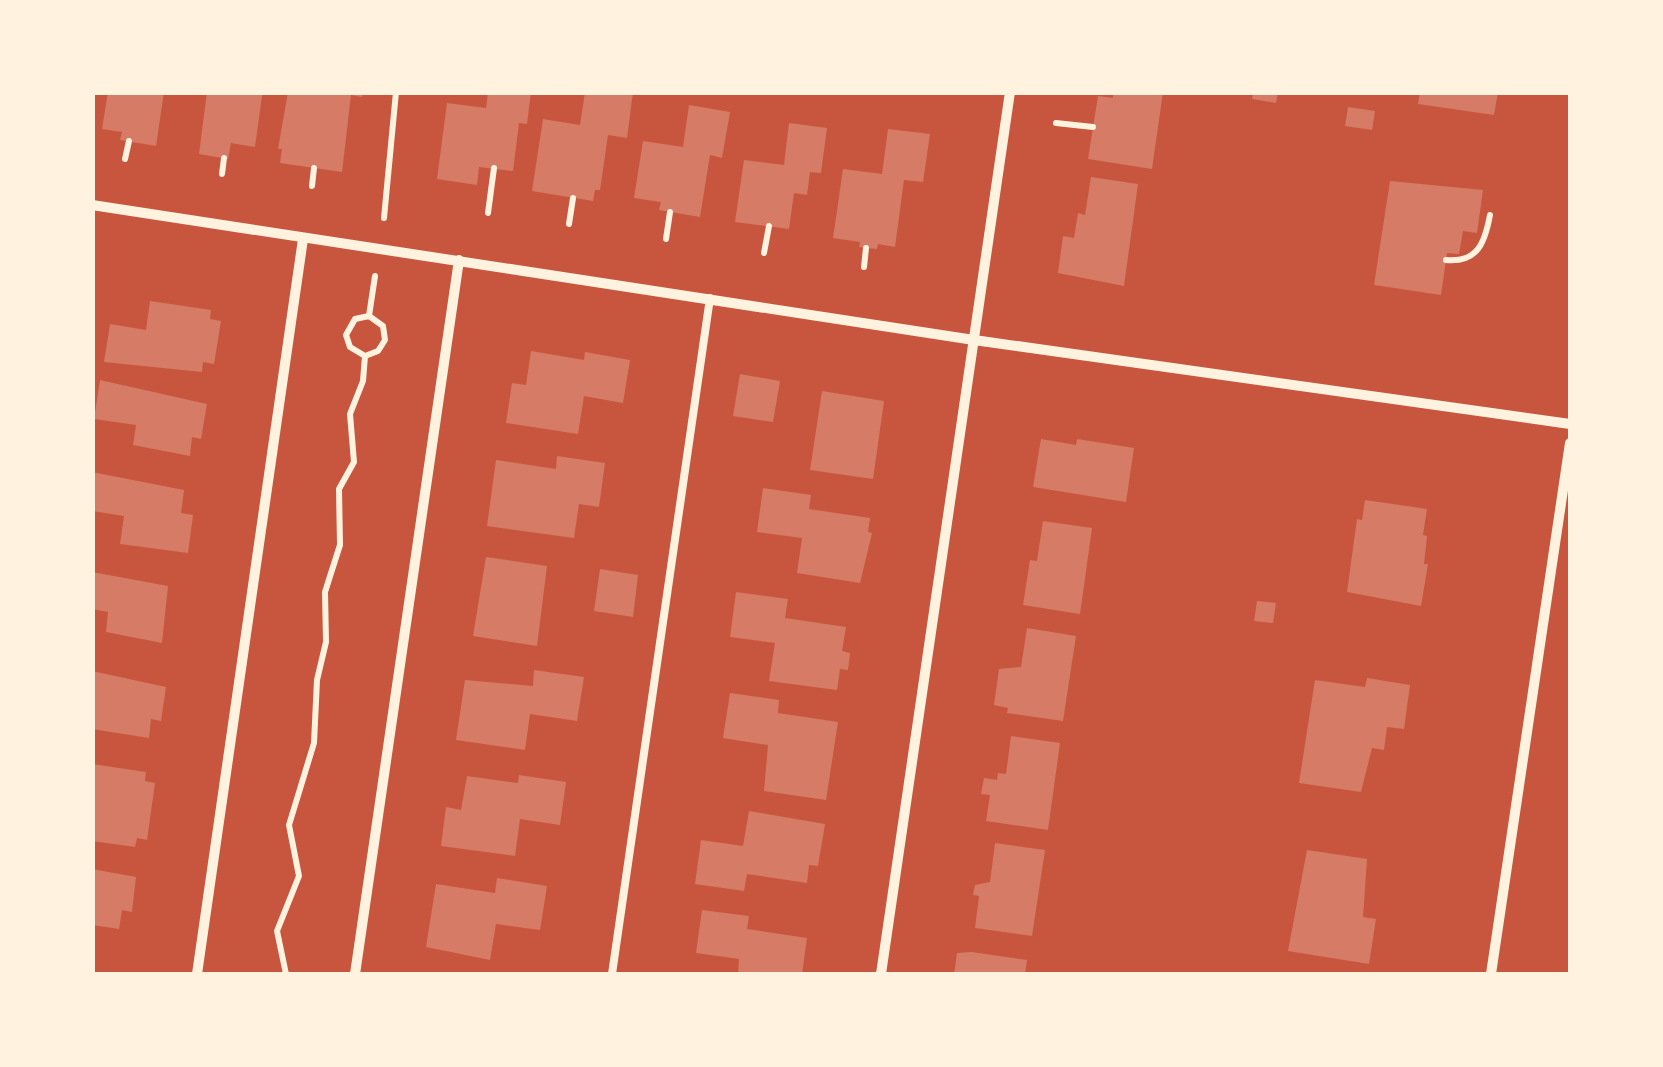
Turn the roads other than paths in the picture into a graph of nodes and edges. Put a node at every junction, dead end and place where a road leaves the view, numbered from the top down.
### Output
1 (1010, 92) edge
2 (92, 206) edge
3 (303, 239) junction
4 (459, 260) junction
5 (710, 298) junction
6 (974, 340) junction
7 (1570, 424) edge
8 (1570, 443) edge
9 (197, 974) edge
10 (354, 974) edge
11 (612, 974) edge
12 (882, 974) edge
13 (1491, 974) edge

1 - 6 street
2 - 3 street
3 - 4 street
3 - 9 street
4 - 5 street
4 - 10 street
5 - 6 street
5 - 11 lane
6 - 7 street
6 - 12 street
8 - 13 street

